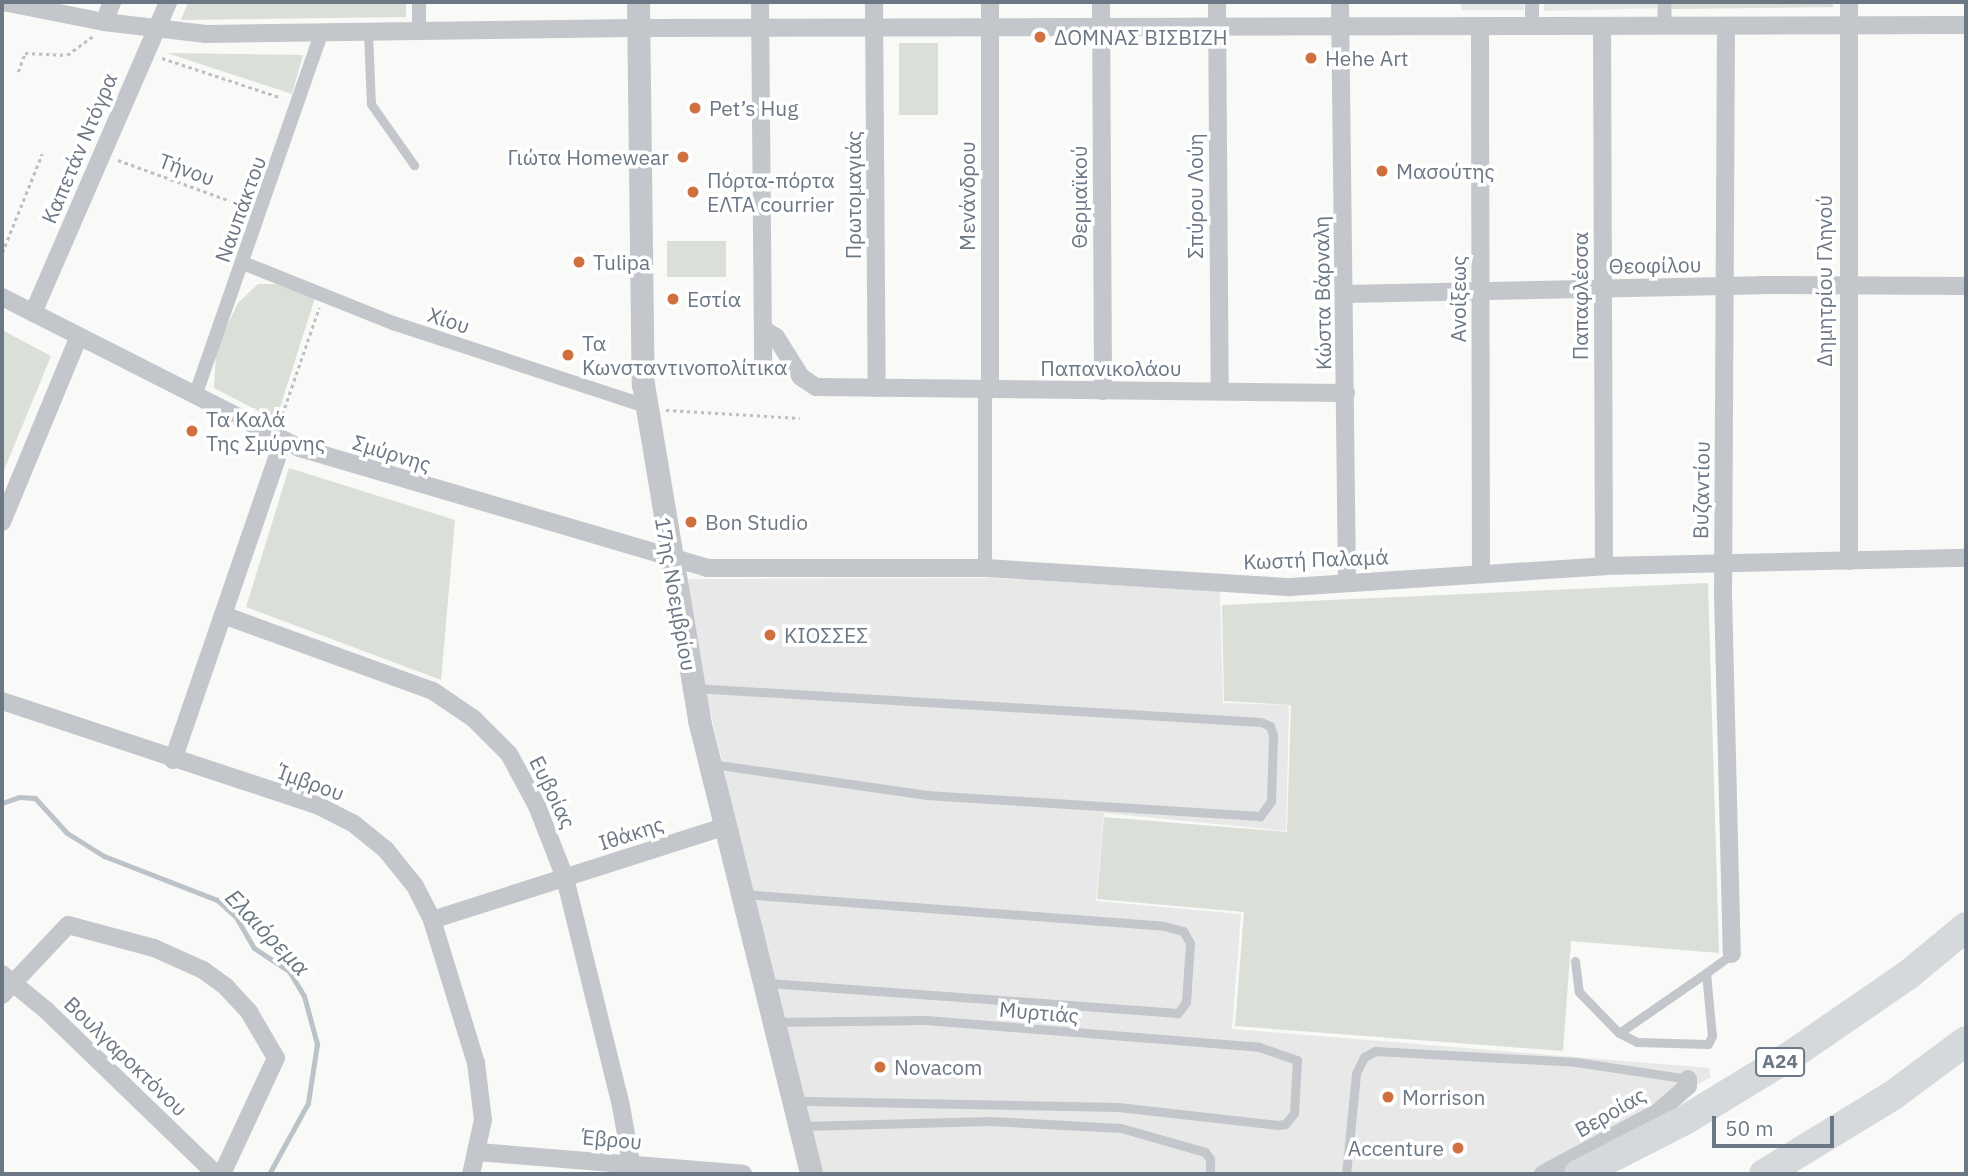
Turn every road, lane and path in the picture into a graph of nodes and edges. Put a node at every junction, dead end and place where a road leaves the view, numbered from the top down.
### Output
1 (3, 2) edge
2 (112, 2) edge
3 (168, 2) edge
4 (419, 2) edge
5 (638, 2) edge
6 (760, 2) edge
7 (874, 2) edge
8 (990, 2) edge
9 (1101, 2) edge
10 (1217, 2) edge
11 (1340, 2) edge
12 (1532, 2) edge
13 (1665, 2) edge
14 (1849, 2) edge
15 (104, 22) junction
16 (1217, 25) junction
17 (1340, 25) junction
18 (1966, 25) edge
19 (991, 26) junction
20 (1101, 26) junction
21 (1480, 26) junction
22 (1532, 26) junction
23 (1602, 26) junction
24 (1664, 26) junction
25 (1849, 26) junction
26 (760, 27) junction
27 (874, 27) junction
28 (1726, 27) junction
29 (638, 28) junction
30 (155, 30) junction
31 (419, 32) junction
32 (368, 33) junction
33 (321, 34) junction
34 (146, 52) junction
35 (18, 72) dead end
36 (300, 104) junction
37 (42, 154) dead end
38 (102, 154) junction
39 (414, 165) dead end
40 (262, 212) junction
41 (2, 253) edge
42 (243, 263) junction
43 (1846, 285) junction
44 (1966, 286) edge
45 (1725, 287) junction
46 (1603, 288) junction
47 (1480, 292) junction
48 (1345, 294) junction
49 (323, 295) junction
50 (2, 298) edge
51 (33, 313) junction
52 (763, 329) junction
53 (79, 336) junction
54 (764, 370) dead end
55 (877, 388) junction
56 (988, 390) junction
57 (1220, 390) junction
58 (1104, 391) junction
59 (1346, 393) junction
60 (195, 396) junction
61 (646, 406) junction
62 (800, 418) dead end
63 (279, 437) junction
64 (2, 522) edge
65 (1966, 558) edge
66 (669, 559) junction
67 (1849, 561) junction
68 (1723, 564) junction
69 (1604, 566) junction
70 (985, 568) junction
71 (1480, 572) junction
72 (1347, 583) junction
73 (223, 615) junction
74 (693, 688) junction
75 (2, 701) edge
76 (173, 760) junction
77 (708, 764) junction
78 (723, 827) junction
79 (565, 878) junction
80 (741, 894) junction
81 (432, 919) junction
82 (1966, 927) edge
83 (1732, 954) joint
84 (1575, 961) dead end
85 (1706, 973) junction
86 (5, 983) edge
87 (765, 983) junction
88 (775, 1022) junction
89 (1619, 1033) junction
90 (1966, 1041) edge
91 (1688, 1079) joint
92 (794, 1101) junction
93 (800, 1126) junction
94 (478, 1152) junction
95 (631, 1163) junction
96 (216, 1174) edge
97 (222, 1174) edge
98 (471, 1174) edge
99 (743, 1174) edge
100 (811, 1174) edge
101 (1210, 1174) edge
102 (1346, 1174) edge
103 (1543, 1174) edge
104 (1578, 1174) edge
105 (1764, 1174) edge

1 - 15 street
2 - 15 street
3 - 30 street, Καπετάν Ντόγρα
4 - 31 street
5 - 29 street, 17ης Νοεμβρίου
6 - 26 street
7 - 27 street, Πρωτομαγιάς
8 - 19 street, Μενάνδρου
9 - 20 street, Θερμαϊκού
10 - 16 street, Σπύρου Λούη
11 - 17 street, Κώστα Βάρναλη
12 - 22 street
13 - 24 street
14 - 25 street, Δημητρίου Γληνού
15 - 30 street
15 - 35 path
16 - 17 street
16 - 20 street
16 - 57 street, Σπύρου Λούη
17 - 21 street
17 - 48 street, Κώστα Βάρναλη
18 - 25 street
19 - 20 street
19 - 27 street
19 - 56 street, Μενάνδρου
20 - 58 street, Θερμαϊκού
21 - 22 street
21 - 47 street, Ανοίξεως
22 - 23 street
23 - 24 street
23 - 46 street, Παπαφλέσσα
24 - 28 street
25 - 28 street
25 - 43 street, Δημητρίου Γληνού
26 - 27 street
26 - 29 street
26 - 52 street
27 - 55 street, Πρωτομαγιάς
28 - 45 street, Βυζαντίου
29 - 31 street
29 - 61 street, 17ης Νοεμβρίου
30 - 33 street
30 - 34 street, Καπετάν Ντόγρα
31 - 32 street
32 - 33 street
32 - 39 lane
33 - 36 street, Ναυπάκτου
34 - 36 path
34 - 38 street, Καπετάν Ντόγρα
36 - 40 street, Ναυπάκτου
37 - 41 path
38 - 40 path, Τήνου
38 - 51 street, Καπετάν Ντόγρα
40 - 42 street, Ναυπάκτου
42 - 49 street, Χίου
42 - 60 street, Ναυπάκτου
43 - 44 street, Θεοφίλου
43 - 45 street, Θεοφίλου
43 - 67 street, Δημητρίου Γληνού
45 - 46 street, Θεοφίλου
45 - 68 street, Βυζαντίου
46 - 47 street, Θεοφίλου
46 - 69 street, Παπαφλέσσα
47 - 48 street, Θεοφίλου
47 - 71 street, Ανοίξεως
48 - 59 street, Κώστα Βάρναλη
49 - 61 street, Χίου
49 - 63 path
50 - 51 street, Σμύρνης
51 - 53 street, Σμύρνης
52 - 54 street
52 - 55 street, Παπανικολάου
53 - 60 street, Σμύρνης
53 - 64 street
55 - 56 street, Παπανικολάου
56 - 58 street, Παπανικολάου
56 - 70 street, Μενάνδρου
57 - 58 street, Παπανικολάου
57 - 59 street, Παπανικολάου
59 - 72 street, Κώστα Βάρναλη
60 - 63 street, Σμύρνης
61 - 62 path
61 - 66 street, 17ης Νοεμβρίου
63 - 66 street, Σμύρνης
63 - 73 street
65 - 67 street, Κωστή Παλαμά
66 - 70 street, Κωστή Παλαμά
66 - 74 street, 17ης Νοεμβρίου
67 - 68 street, Κωστή Παλαμά
68 - 69 street, Κωστή Παλαμά
68 - 83 street, Βυζαντίου
69 - 71 street, Κωστή Παλαμά
70 - 72 street, Κωστή Παλαμά
71 - 72 street, Κωστή Παλαμά
73 - 76 street
73 - 79 street, Ευβοίας
74 - 77 street, 17ης Νοεμβρίου
74 - 77 lane
75 - 76 street, Ίμβρου
76 - 81 street, Ίμβρου
77 - 78 street, 17ης Νοεμβρίου
78 - 79 street, Ιθάκης
78 - 80 street, 17ης Νοεμβρίου
79 - 81 street, Ιθάκης
79 - 95 street, Ευβοίας
80 - 87 street, 17ης Νοεμβρίου
80 - 87 lane
81 - 94 street, Ίμβρου
82 - 104 highway, Α24
83 - 85 lane
84 - 89 lane
85 - 89 lane
85 - 89 lane
86 - 96 street, Βουλγαροκτόνου
86 - 97 street
87 - 88 street, 17ης Νοεμβρίου
88 - 92 street, 17ης Νοεμβρίου
88 - 92 lane, Μυρτιάς
90 - 105 highway
91 - 102 lane
91 - 103 street, Βεροίας
92 - 93 street, 17ης Νοεμβρίου
93 - 100 street, 17ης Νοεμβρίου
93 - 101 lane
94 - 95 street, Έβρου
94 - 98 street, Ίμβρου
95 - 99 street, Έβρου

